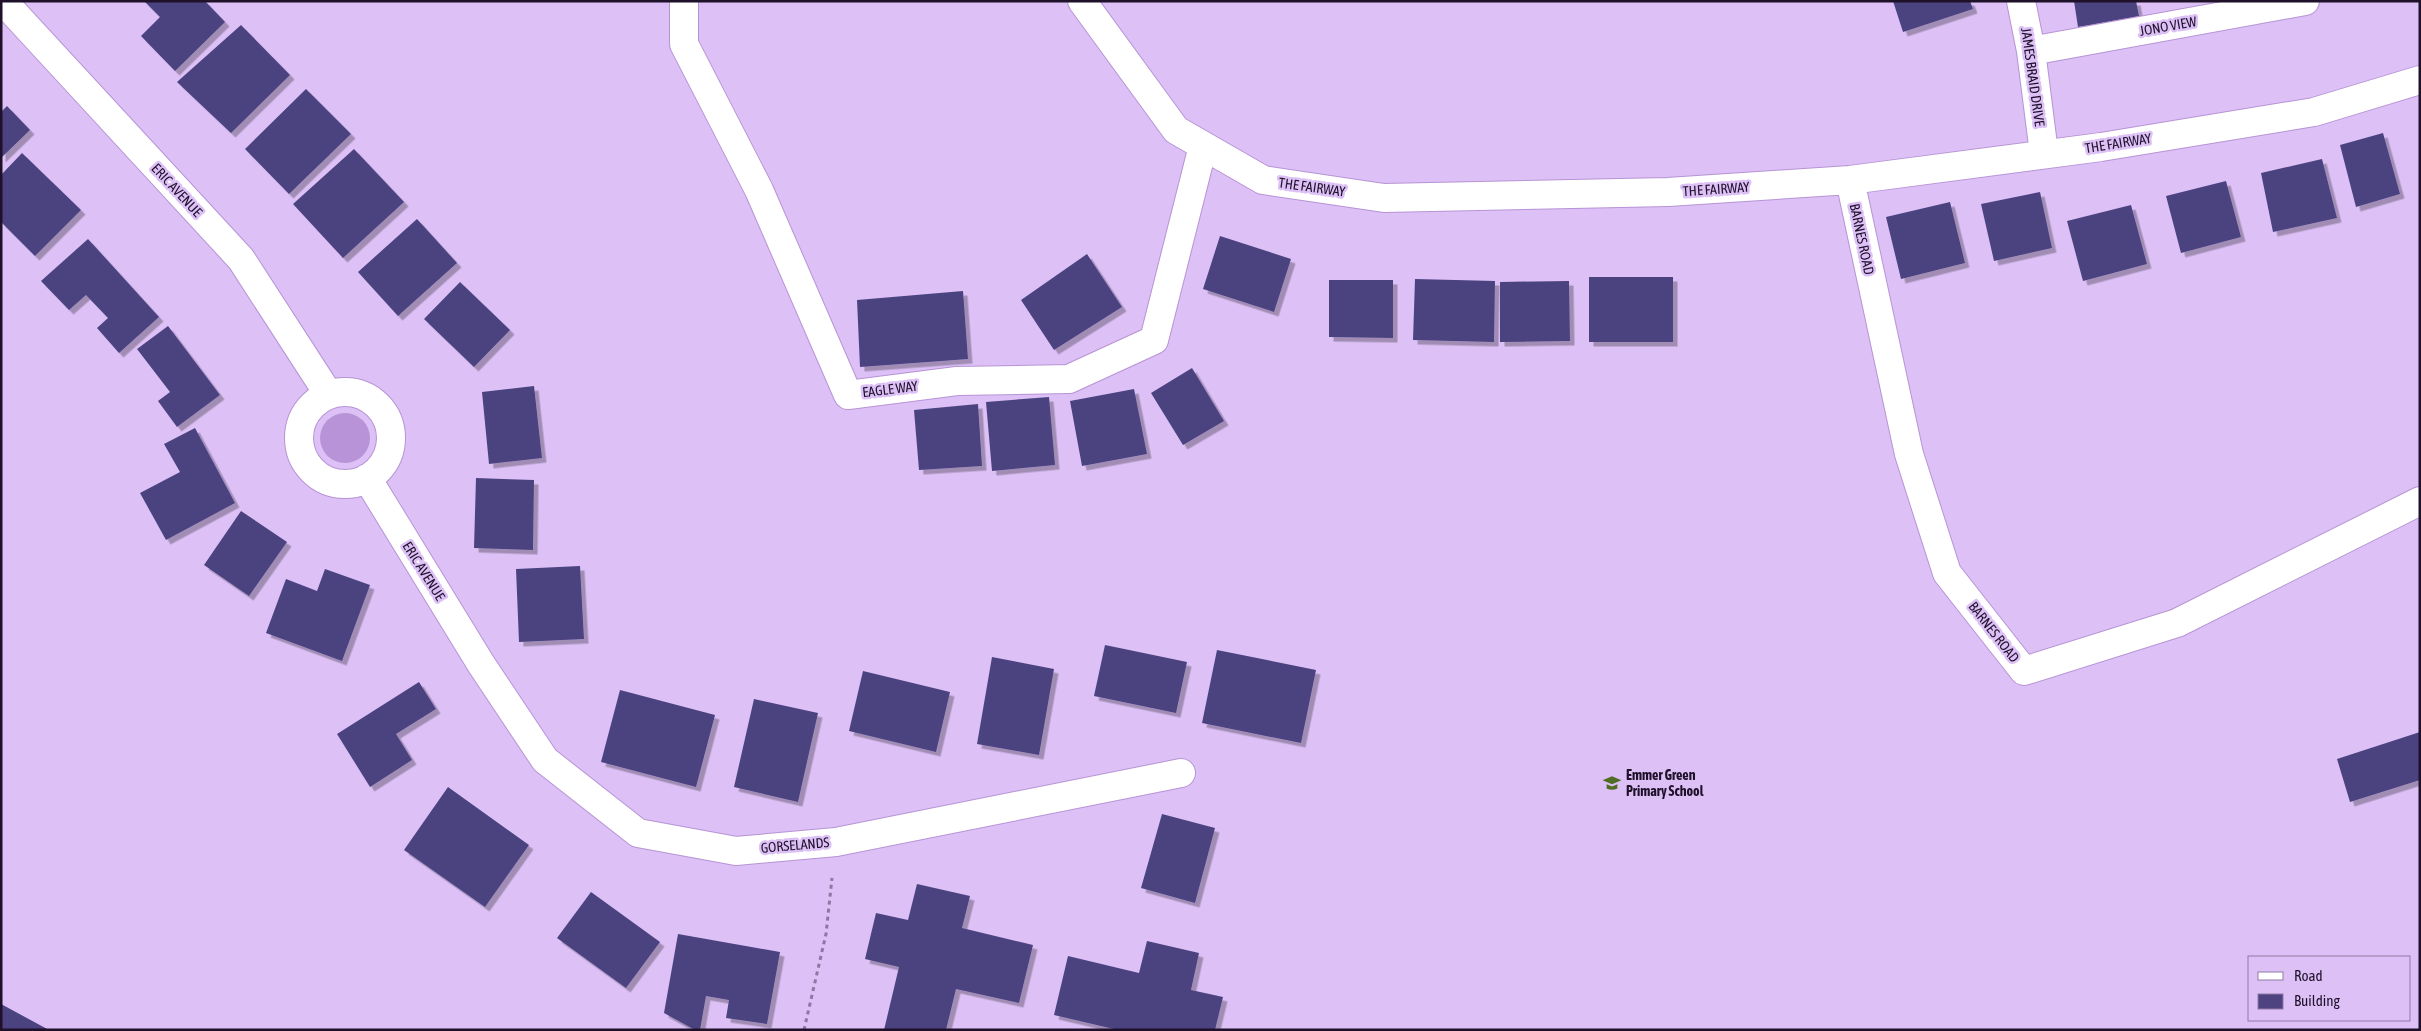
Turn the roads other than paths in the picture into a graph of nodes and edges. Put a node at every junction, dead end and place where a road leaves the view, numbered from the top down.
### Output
1 (3, 1) edge
2 (684, 1) edge
3 (1082, 1) edge
4 (2021, 1) edge
5 (2304, 1) edge
6 (2031, 51) junction
7 (2420, 80) edge
8 (1203, 146) junction
9 (2044, 153) junction
10 (1850, 180) junction
11 (329, 395) junction
12 (367, 478) junction
13 (2420, 501) edge
14 (481, 664) joint
15 (1181, 772) dead end

1 - 11 street, ERIC AVENUE
2 - 8 street, EAGLE WAY
3 - 8 street, THE FAIRWAY
4 - 6 street, JAMES BRAID DRIVE
5 - 6 street, JONO VIEW
6 - 9 street, JAMES BRAID DRIVE
7 - 9 street, THE FAIRWAY
8 - 10 street, THE FAIRWAY
9 - 10 street, THE FAIRWAY
10 - 13 street, BARNES ROAD
11 - 12 street
11 - 12 street
12 - 14 street, ERIC AVENUE
14 - 15 street, GORSELANDS

